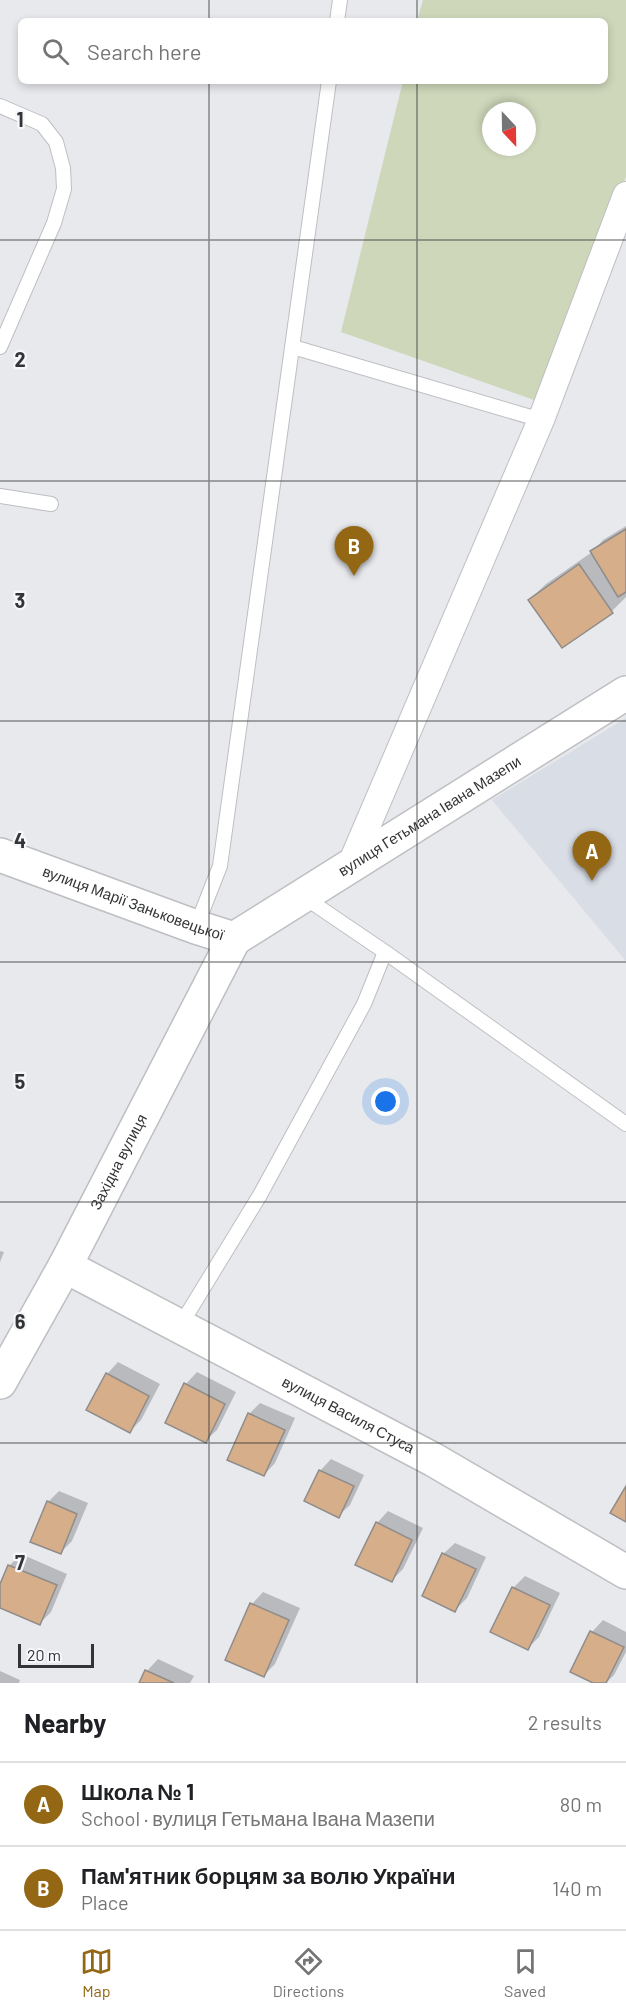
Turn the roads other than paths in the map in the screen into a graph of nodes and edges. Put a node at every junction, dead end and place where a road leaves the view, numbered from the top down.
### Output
1 (340, 0) edge
2 (337, 18) edge
3 (329, 84) edge
4 (0, 106) edge
5 (626, 195) edge
6 (0, 346) edge
7 (293, 347) junction
8 (541, 420) junction
9 (0, 496) edge
10 (51, 504) dead end
11 (626, 693) edge
12 (0, 855) edge
13 (350, 866) junction
14 (302, 896) junction
15 (196, 927) junction
16 (234, 939) junction
17 (385, 952) junction
18 (626, 1124) edge
19 (65, 1266) junction
20 (180, 1327) junction
21 (0, 1382) edge
22 (626, 1572) edge

1 - 2 lane
3 - 7 lane
4 - 6 lane
5 - 8 street
7 - 8 lane
7 - 15 lane
8 - 13 street
9 - 10 lane
11 - 13 street, вулиця Гетьмана Івана Мазепи
12 - 15 street, вулиця Марії Заньковецької
13 - 14 street, вулиця Гетьмана Івана Мазепи
14 - 16 street, вулиця Гетьмана Івана Мазепи
14 - 17 lane
15 - 16 street, вулиця Марії Заньковецької
16 - 19 street, Західна вулиця
17 - 18 lane
17 - 20 lane
19 - 20 street, вулиця Василя Стуса
19 - 21 street, Західна вулиця
20 - 22 street, вулиця Василя Стуса

